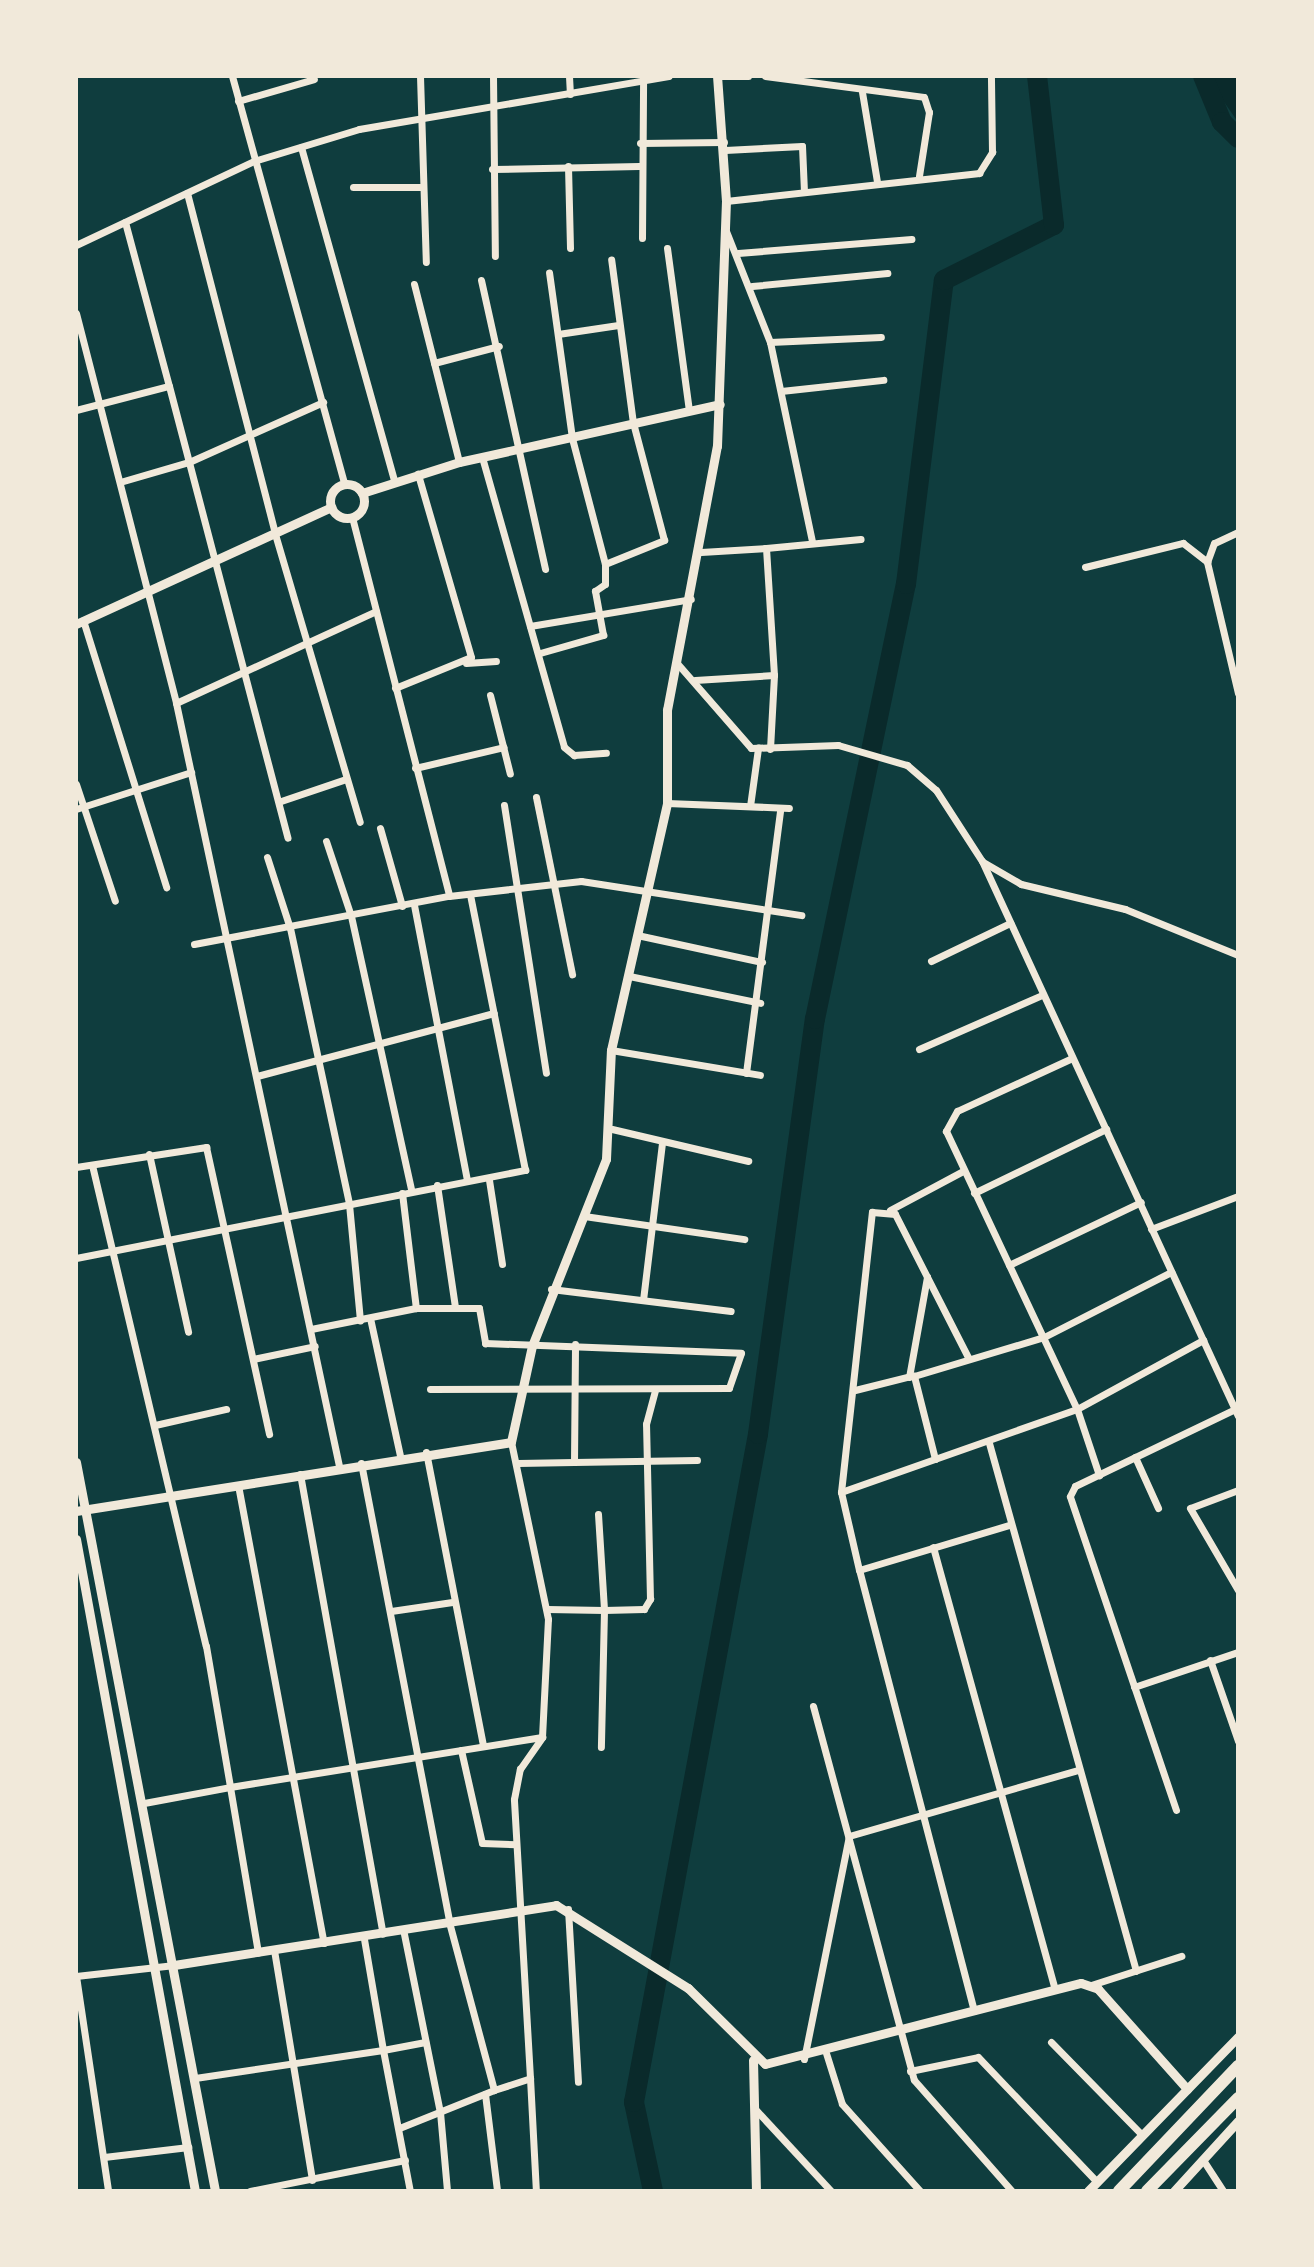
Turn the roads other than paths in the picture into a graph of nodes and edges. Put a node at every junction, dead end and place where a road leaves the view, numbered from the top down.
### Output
1 (232, 76) edge
2 (420, 76) edge
3 (493, 76) edge
4 (569, 76) edge
5 (669, 76) edge
6 (717, 76) edge
7 (748, 76) edge
8 (765, 76) edge
9 (991, 76) edge
10 (314, 79) dead end
11 (643, 79) edge
12 (862, 92) junction
13 (570, 94) junction
14 (238, 101) junction
15 (494, 107) junction
16 (421, 117) junction
17 (640, 143) junction
18 (725, 146) junction
19 (301, 147) junction
20 (254, 161) junction
21 (568, 166) junction
22 (639, 166) junction
23 (492, 169) junction
24 (919, 176) junction
25 (877, 182) junction
26 (353, 187) dead end
27 (422, 187) junction
28 (804, 192) junction
29 (187, 193) junction
30 (726, 201) junction
31 (125, 222) junction
32 (725, 229) junction
33 (642, 238) dead end
34 (911, 239) dead end
35 (76, 245) edge
36 (570, 248) dead end
37 (667, 248) dead end
38 (738, 253) junction
39 (495, 256) dead end
40 (611, 259) dead end
41 (426, 262) dead end
42 (549, 273) dead end
43 (887, 273) dead end
44 (481, 280) dead end
45 (414, 284) dead end
46 (752, 286) junction
47 (76, 313) edge
48 (618, 325) junction
49 (558, 334) junction
50 (881, 337) dead end
51 (770, 342) junction
52 (499, 346) junction
53 (434, 363) junction
54 (883, 380) dead end
55 (169, 386) junction
56 (781, 391) junction
57 (323, 402) junction
58 (95, 404) junction
59 (720, 404) junction
60 (76, 410) edge
61 (689, 411) junction
62 (633, 423) junction
63 (252, 433) junction
64 (572, 438) junction
65 (522, 449) junction
66 (482, 457) junction
67 (189, 462) junction
68 (459, 462) junction
69 (418, 474) junction
70 (394, 480) junction
71 (120, 482) junction
72 (344, 484) junction
73 (362, 493) junction
74 (331, 507) junction
75 (352, 517) junction
76 (1238, 532) edge
77 (275, 534) junction
78 (861, 539) dead end
79 (812, 542) junction
80 (766, 548) junction
81 (701, 552) junction
82 (216, 560) junction
83 (1207, 562) junction
84 (605, 564) junction
85 (1085, 567) dead end
86 (545, 569) dead end
87 (147, 590) junction
88 (691, 599) junction
89 (376, 611) junction
90 (599, 615) junction
91 (80, 622) edge
92 (530, 626) junction
93 (308, 639) junction
94 (540, 653) junction
95 (496, 661) dead end
96 (676, 662) junction
97 (465, 663) junction
98 (242, 671) junction
99 (774, 675) junction
100 (695, 680) junction
101 (395, 688) junction
102 (1238, 693) edge
103 (490, 695) dead end
104 (176, 703) junction
105 (504, 747) junction
106 (758, 748) junction
107 (770, 749) junction
108 (606, 753) dead end
109 (415, 768) junction
110 (191, 772) junction
111 (510, 774) dead end
112 (346, 779) junction
113 (76, 784) edge
114 (137, 789) junction
115 (536, 797) dead end
116 (281, 801) junction
117 (667, 803) junction
118 (504, 805) dead end
119 (750, 806) junction
120 (80, 807) edge
121 (789, 808) dead end
122 (780, 811) junction
123 (360, 822) dead end
124 (380, 828) dead end
125 (288, 838) dead end
126 (326, 841) dead end
127 (267, 857) dead end
128 (982, 861) junction
129 (556, 883) junction
130 (166, 887) dead end
131 (519, 888) junction
132 (647, 890) junction
133 (470, 895) junction
134 (449, 896) junction
135 (115, 901) dead end
136 (414, 905) junction
137 (402, 906) junction
138 (771, 909) junction
139 (801, 915) dead end
140 (351, 916) junction
141 (1010, 923) junction
142 (290, 928) junction
143 (637, 935) junction
144 (229, 938) junction
145 (194, 944) dead end
146 (1238, 955) edge
147 (931, 961) dead end
148 (762, 962) junction
149 (572, 974) dead end
150 (629, 976) junction
151 (1042, 995) junction
152 (760, 1003) junction
153 (494, 1013) junction
154 (436, 1026) junction
155 (378, 1044) junction
156 (919, 1049) dead end
157 (611, 1050) junction
158 (1070, 1059) junction
159 (320, 1061) junction
160 (546, 1073) dead end
161 (746, 1073) junction
162 (760, 1075) dead end
163 (257, 1076) junction
164 (612, 1129) junction
165 (1106, 1129) junction
166 (662, 1143) junction
167 (149, 1154) junction
168 (748, 1161) dead end
169 (92, 1165) junction
170 (76, 1167) edge
171 (963, 1171) junction
172 (467, 1180) junction
173 (489, 1180) junction
174 (437, 1185) junction
175 (411, 1190) junction
176 (402, 1193) junction
177 (974, 1193) junction
178 (1238, 1196) edge
179 (1141, 1202) junction
180 (349, 1204) junction
181 (890, 1210) junction
182 (288, 1215) junction
183 (584, 1216) junction
184 (652, 1227) junction
185 (224, 1229) junction
186 (1151, 1229) junction
187 (744, 1239) dead end
188 (168, 1242) junction
189 (112, 1252) junction
190 (76, 1258) edge
191 (502, 1264) dead end
192 (1009, 1265) junction
193 (1171, 1272) junction
194 (927, 1277) junction
195 (551, 1289) junction
196 (643, 1300) junction
197 (455, 1307) junction
198 (416, 1308) junction
199 (731, 1311) dead end
200 (370, 1318) junction
201 (360, 1320) junction
202 (311, 1329) junction
203 (188, 1332) dead end
204 (1044, 1337) junction
205 (1203, 1340) junction
206 (575, 1344) junction
207 (315, 1346) junction
208 (532, 1346) junction
209 (968, 1357) junction
210 (253, 1359) junction
211 (912, 1376) junction
212 (430, 1389) dead end
213 (655, 1390) junction
214 (855, 1390) junction
215 (519, 1393) junction
216 (575, 1393) junction
217 (226, 1409) dead end
218 (1077, 1409) junction
219 (1236, 1412) edge
220 (155, 1425) junction
221 (269, 1434) dead end
222 (511, 1442) junction
223 (989, 1443) junction
224 (426, 1452) junction
225 (400, 1456) junction
226 (1135, 1457) junction
227 (935, 1459) junction
228 (697, 1460) dead end
229 (76, 1462) edge
230 (574, 1462) junction
231 (646, 1462) junction
232 (361, 1463) junction
233 (518, 1463) junction
234 (339, 1466) junction
235 (300, 1474) junction
236 (1099, 1475) junction
237 (238, 1485) junction
238 (1238, 1490) edge
239 (841, 1492) junction
240 (172, 1495) junction
241 (1158, 1508) dead end
242 (81, 1510) edge
243 (598, 1514) dead end
244 (1009, 1525) junction
245 (76, 1539) edge
246 (933, 1547) junction
247 (859, 1570) junction
248 (1235, 1579) edge
249 (1238, 1590) edge
250 (452, 1602) junction
251 (547, 1609) junction
252 (604, 1610) junction
253 (391, 1611) junction
254 (1238, 1652) edge
255 (1210, 1660) junction
256 (1134, 1687) junction
257 (813, 1706) dead end
258 (542, 1737) junction
259 (1238, 1741) edge
260 (483, 1746) junction
261 (601, 1747) dead end
262 (461, 1750) junction
263 (418, 1756) junction
264 (355, 1766) junction
265 (1077, 1770) junction
266 (293, 1777) junction
267 (230, 1787) junction
268 (1000, 1791) junction
269 (144, 1803) junction
270 (1176, 1810) dead end
271 (925, 1811) junction
272 (849, 1836) junction
273 (516, 1844) junction
274 (568, 1908) junction
275 (519, 1909) junction
276 (449, 1922) junction
277 (403, 1929) junction
278 (383, 1934) junction
279 (364, 1939) junction
280 (325, 1945) junction
281 (274, 1950) junction
282 (258, 1953) junction
283 (1181, 1956) dead end
284 (174, 1965) junction
285 (158, 1969) junction
286 (1136, 1971) junction
287 (76, 1976) edge
288 (1091, 1985) junction
289 (1055, 1989) junction
290 (974, 2011) junction
291 (902, 2031) junction
292 (1238, 2037) edge
293 (425, 2042) junction
294 (1051, 2042) dead end
295 (383, 2050) junction
296 (826, 2053) junction
297 (804, 2059) junction
298 (753, 2060) junction
299 (290, 2063) junction
300 (1238, 2066) edge
301 (910, 2071) junction
302 (195, 2078) junction
303 (530, 2078) junction
304 (578, 2082) dead end
305 (1187, 2089) junction
306 (494, 2090) junction
307 (485, 2094) junction
308 (1238, 2098) edge
309 (755, 2109) junction
310 (440, 2112) junction
311 (1238, 2121) edge
312 (399, 2128) junction
313 (1142, 2135) junction
314 (188, 2147) junction
315 (104, 2157) junction
316 (405, 2160) junction
317 (1203, 2160) junction
318 (312, 2180) junction
319 (1097, 2182) junction
320 (108, 2191) edge
321 (195, 2191) edge
322 (215, 2191) edge
323 (250, 2191) edge
324 (410, 2191) edge
325 (447, 2191) edge
326 (497, 2191) edge
327 (536, 2191) edge
328 (756, 2191) edge
329 (831, 2191) edge
330 (920, 2191) edge
331 (1012, 2191) edge
332 (1088, 2191) edge
333 (1119, 2191) edge
334 (1147, 2191) edge
335 (1174, 2191) edge
336 (1223, 2191) edge

1 - 14 street
2 - 16 street
3 - 15 street
4 - 13 street
5 - 11 street
6 - 7 street
6 - 18 street
8 - 12 street
9 - 24 street
10 - 14 street
11 - 13 street
11 - 17 street
12 - 24 street
12 - 25 street
13 - 15 street
14 - 20 street
15 - 16 street
15 - 23 street
16 - 19 street
16 - 27 street
17 - 18 street
17 - 22 street
18 - 28 street
18 - 30 street
19 - 20 street
19 - 70 street
20 - 29 street
20 - 57 street
21 - 22 street
21 - 23 street
21 - 36 street
22 - 33 street
23 - 39 street
24 - 25 street
25 - 28 street
26 - 27 street
27 - 41 street
28 - 30 street
29 - 31 street
29 - 63 street
30 - 32 street
31 - 35 street
31 - 55 street
32 - 38 street
32 - 59 street
34 - 38 street
37 - 61 street
38 - 46 street
40 - 48 street
42 - 49 street
43 - 46 street
44 - 52 street
45 - 53 street
46 - 51 street
47 - 58 street
48 - 49 street
48 - 62 street
49 - 64 street
50 - 51 street
51 - 56 street
52 - 53 street
52 - 65 street
53 - 68 street
54 - 56 street
55 - 58 street
55 - 67 street
56 - 79 street
57 - 63 street
57 - 72 street
58 - 60 street
58 - 71 street
59 - 61 street
59 - 81 street
61 - 62 street
62 - 64 street
62 - 84 street
63 - 67 street
63 - 77 street
64 - 65 street
64 - 84 street
65 - 66 street
65 - 86 street
66 - 68 street
66 - 92 street
67 - 71 street
67 - 82 street
68 - 69 street
69 - 70 street
69 - 97 street
70 - 73 street
71 - 87 street
72 - 73 street
72 - 74 street
73 - 75 street
74 - 75 street
74 - 77 street
75 - 89 street
76 - 83 street
77 - 82 street
77 - 93 street
78 - 79 street
79 - 80 street
80 - 81 street
80 - 99 street
81 - 88 street
82 - 87 street
82 - 98 street
83 - 85 street
83 - 102 street
84 - 90 street
87 - 91 street
87 - 104 street
88 - 90 street
88 - 96 street
89 - 93 street
89 - 101 street
90 - 92 street
90 - 94 street
91 - 114 street
92 - 94 street
93 - 98 street
93 - 112 street
94 - 108 street
95 - 97 street
96 - 100 street
96 - 117 street
97 - 101 street
98 - 104 street
98 - 116 street
99 - 100 street
99 - 107 street
100 - 106 street
101 - 109 street
103 - 105 street
104 - 110 street
105 - 109 street
105 - 111 street
106 - 107 street
106 - 119 street
107 - 128 street
109 - 134 street
110 - 114 street
110 - 144 street
112 - 116 street
112 - 123 street
113 - 120 street
114 - 120 street
114 - 130 street
115 - 129 street
116 - 125 street
117 - 119 street
117 - 132 street
118 - 131 street
119 - 122 street
120 - 135 street
121 - 122 street
122 - 138 street
124 - 137 street
126 - 140 street
127 - 142 street
128 - 141 street
128 - 146 street
129 - 131 street
129 - 132 street
129 - 149 street
131 - 133 street
131 - 160 street
132 - 138 street
132 - 143 street
133 - 134 street
133 - 153 street
134 - 136 street
136 - 137 street
136 - 154 street
137 - 140 street
138 - 139 street
138 - 148 street
140 - 142 street
140 - 155 street
141 - 147 street
141 - 151 street
142 - 144 street
142 - 159 street
143 - 148 street
143 - 150 street
144 - 145 street
144 - 163 street
148 - 152 street
150 - 152 street
150 - 157 street
151 - 156 street
151 - 158 street
152 - 161 street
153 - 154 street
153 - 173 street
154 - 155 street
154 - 172 street
155 - 159 street
155 - 175 street
157 - 161 street
157 - 164 street
158 - 165 street
158 - 171 street
159 - 163 street
159 - 180 street
161 - 162 street
163 - 182 street
164 - 166 street
164 - 183 street
165 - 177 street
165 - 179 street
166 - 168 street
166 - 184 street
167 - 169 street
167 - 185 street
167 - 188 street
169 - 170 street
169 - 189 street
171 - 177 street
171 - 181 street
172 - 173 street
172 - 174 street
173 - 191 street
174 - 175 street
174 - 197 street
175 - 176 street
176 - 180 street
176 - 198 street
177 - 192 street
178 - 186 street
179 - 186 street
179 - 192 street
180 - 182 street
180 - 201 street
181 - 194 street
181 - 214 street
182 - 185 street
182 - 202 street
183 - 184 street
183 - 195 street
184 - 187 street
184 - 196 street
185 - 188 street
185 - 210 street
186 - 193 street
188 - 189 street
188 - 203 street
189 - 190 street
189 - 220 street
192 - 204 street
193 - 204 street
193 - 205 street
194 - 209 street
194 - 211 street
195 - 196 street
195 - 208 street
196 - 199 street
197 - 198 street
197 - 208 street
198 - 200 street
200 - 201 street
200 - 225 street
201 - 202 street
202 - 207 street
204 - 209 street
204 - 218 street
205 - 218 street
205 - 219 street
206 - 208 street
206 - 213 street
206 - 216 street
207 - 210 street
207 - 234 street
208 - 215 street
209 - 211 street
210 - 221 street
211 - 214 street
211 - 227 street
212 - 215 street
213 - 216 street
213 - 231 street
214 - 239 street
215 - 216 street
215 - 222 street
216 - 230 street
217 - 220 street
218 - 223 street
218 - 236 street
219 - 226 street
220 - 240 street
222 - 224 street
222 - 233 street
223 - 227 street
223 - 244 street
224 - 225 street
224 - 250 street
225 - 232 street
226 - 236 street
226 - 241 street
227 - 239 street
228 - 231 street
229 - 242 street
230 - 231 street
230 - 233 street
231 - 252 street
232 - 234 street
232 - 253 street
233 - 251 street
234 - 235 street
235 - 237 street
235 - 264 street
236 - 256 street
237 - 240 street
237 - 266 street
238 - 248 street
239 - 247 street
240 - 242 street
240 - 267 street
242 - 269 street
243 - 252 street
244 - 246 street
244 - 265 street
245 - 285 street
246 - 247 street
246 - 268 street
247 - 271 street
248 - 249 street
250 - 253 street
250 - 260 street
251 - 252 street
251 - 258 street
252 - 261 street
253 - 263 street
254 - 255 street
255 - 256 street
255 - 259 street
256 - 270 street
257 - 272 street
258 - 260 street
258 - 273 street
260 - 262 street
262 - 263 street
262 - 273 street
263 - 264 street
263 - 276 street
264 - 266 street
264 - 278 street
265 - 268 street
265 - 286 street
266 - 267 street
266 - 280 street
267 - 269 street
267 - 282 street
268 - 271 street
268 - 289 street
269 - 284 street
271 - 272 street
271 - 290 street
272 - 291 street
272 - 297 street
273 - 275 street
274 - 275 street
274 - 298 street
274 - 304 street
275 - 276 street
275 - 303 street
276 - 277 street
276 - 306 street
277 - 278 street
277 - 293 street
278 - 279 street
279 - 280 street
279 - 295 street
280 - 281 street
281 - 282 street
281 - 299 street
282 - 284 street
283 - 286 street
284 - 285 street
284 - 302 street
285 - 287 street
285 - 314 street
286 - 288 street
287 - 315 street
288 - 289 street
288 - 305 street
289 - 290 street
290 - 291 street
291 - 296 street
291 - 301 street
292 - 305 street
293 - 295 street
293 - 310 street
294 - 313 street
295 - 299 street
295 - 312 street
296 - 297 street
296 - 330 street
297 - 298 street
298 - 309 street
299 - 302 street
299 - 318 street
300 - 333 highway
301 - 319 street
301 - 331 street
302 - 322 street
303 - 306 street
303 - 327 street
305 - 313 street
306 - 307 street
307 - 310 street
307 - 326 street
308 - 334 highway
309 - 328 street
309 - 329 street
310 - 312 street
310 - 325 street
311 - 317 street
312 - 316 street
313 - 319 street
314 - 315 street
314 - 321 street
315 - 320 street
316 - 318 street
316 - 324 street
317 - 335 street
317 - 336 street
318 - 323 street
319 - 332 street

